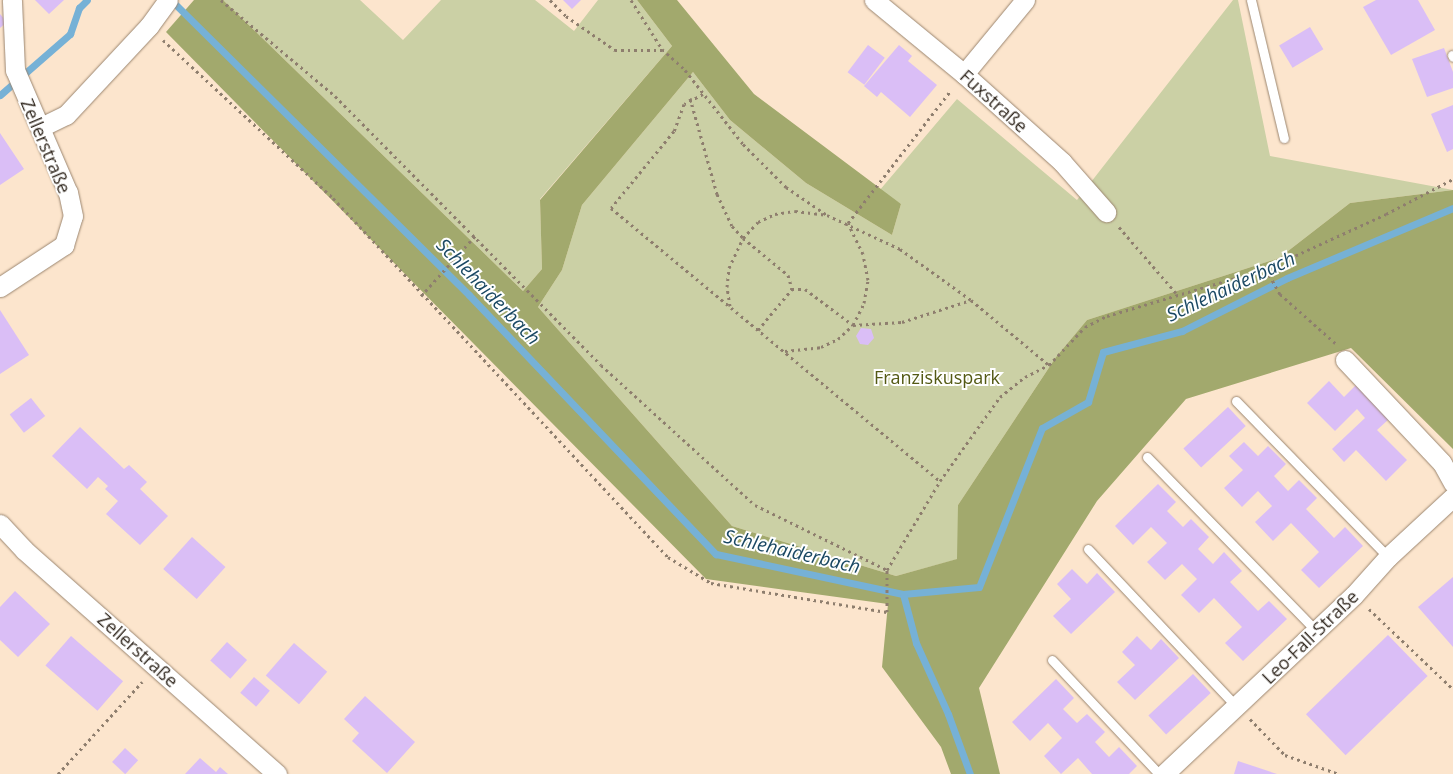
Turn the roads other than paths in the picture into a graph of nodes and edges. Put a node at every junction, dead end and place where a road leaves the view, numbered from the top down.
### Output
1 (12, 0) edge
2 (168, 0) edge
3 (874, 0) edge
4 (1024, 0) edge
5 (1251, 0) edge
6 (964, 74) junction
7 (41, 127) junction
8 (1284, 138) dead end
9 (1106, 212) road end
10 (0, 287) edge
11 (1346, 360) road end
12 (1236, 401) dead end
13 (1147, 457) dead end
14 (1453, 483) edge
15 (1453, 497) edge
16 (0, 524) edge
17 (1088, 549) dead end
18 (1388, 557) junction
19 (1316, 630) junction
20 (1052, 660) dead end
21 (1237, 707) junction
22 (278, 774) edge
23 (1159, 774) edge
24 (1164, 774) edge

1 - 7 street, Zellerstraße
2 - 7 street
3 - 6 street, Fuxstraße
4 - 6 street
5 - 8 lane
6 - 9 street, Fuxstraße
7 - 10 street, Zellerstraße
11 - 14 street
12 - 18 lane
13 - 19 lane
15 - 18 street, Leo-Fall-Straße
16 - 22 street, Zellerstraße
17 - 21 lane
18 - 19 street, Leo-Fall-Straße
19 - 21 street, Leo-Fall-Straße
20 - 23 lane
21 - 24 street, Leo-Fall-Straße

